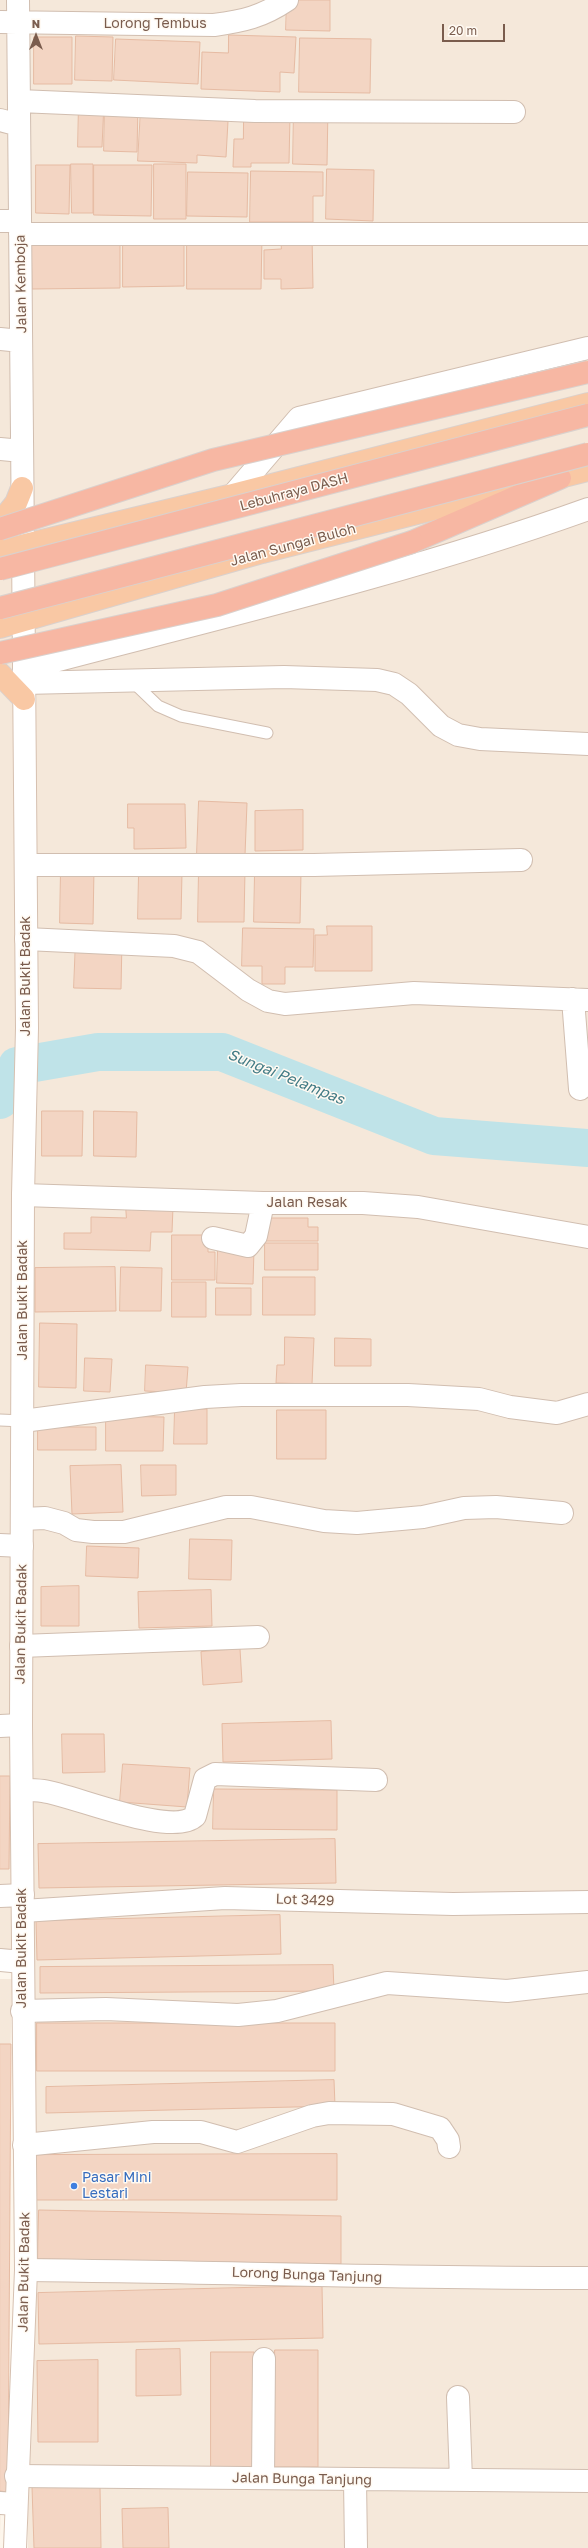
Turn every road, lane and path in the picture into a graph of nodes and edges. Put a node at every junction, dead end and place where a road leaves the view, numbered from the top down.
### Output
1 (18, 0) edge
2 (287, 0) edge
3 (9, 22) edge
4 (19, 101) junction
5 (514, 112) dead end
6 (10, 122) edge
7 (13, 225) edge
8 (588, 234) edge
9 (11, 340) edge
10 (588, 348) edge
11 (588, 372) edge
12 (588, 404) edge
13 (588, 415) edge
14 (0, 449) edge
15 (22, 451) junction
16 (588, 454) edge
17 (588, 470) edge
18 (560, 478) junction
19 (22, 488) junction
20 (233, 495) junction
21 (588, 509) edge
22 (0, 523) edge
23 (0, 529) edge
24 (23, 545) junction
25 (0, 551) edge
26 (0, 569) edge
27 (0, 608) edge
28 (23, 621) junction
29 (0, 626) edge
30 (0, 653) edge
31 (0, 674) edge
32 (131, 680) junction
33 (24, 684) junction
34 (267, 733) dead end
35 (588, 744) edge
36 (521, 860) dead end
37 (26, 865) junction
38 (26, 938) junction
39 (580, 999) edge
40 (580, 1089) dead end
41 (23, 1195) junction
42 (263, 1203) junction
43 (588, 1237) edge
44 (213, 1238) dead end
45 (588, 1404) edge
46 (0, 1420) edge
47 (23, 1421) junction
48 (562, 1513) dead end
49 (22, 1520) junction
50 (0, 1545) edge
51 (22, 1546) junction
52 (258, 1637) dead end
53 (21, 1646) junction
54 (10, 1725) edge
55 (376, 1780) dead end
56 (22, 1790) junction
57 (0, 1896) edge
58 (588, 1902) edge
59 (23, 1903) junction
60 (0, 1960) edge
61 (22, 1962) junction
62 (588, 1982) edge
63 (22, 2011) junction
64 (24, 2145) junction
65 (449, 2147) dead end
66 (26, 2270) junction
67 (588, 2278) edge
68 (264, 2359) dead end
69 (458, 2397) dead end
70 (16, 2476) junction
71 (262, 2478) junction
72 (355, 2480) junction
73 (461, 2480) junction
74 (588, 2481) edge
75 (8, 2504) edge
76 (15, 2548) edge
77 (356, 2548) edge

1 - 3 street, Jalan Kemboja
2 - 3 street, Lorong Tembus
3 - 4 street, Jalan Kemboja
4 - 5 street
4 - 6 street, Jalan Kemboja
6 - 7 street, Jalan Kemboja
7 - 8 street
7 - 9 street, Jalan Kemboja
9 - 15 street, Jalan Kemboja
10 - 20 street
11 - 23 highway, bridge
12 - 20 highway
13 - 26 highway, Lebuhraya DASH, bridge
14 - 15 street
15 - 19 street, Jalan Kemboja
16 - 27 highway, bridge
17 - 18 highway, Jalan Sungai Buloh
18 - 28 highway, Jalan Sungai Buloh
18 - 30 highway, bridge
19 - 22 highway
19 - 24 street, Jalan Kemboja
20 - 24 highway
21 - 33 street
24 - 25 highway
24 - 28 street, Jalan Kemboja
28 - 29 highway, Jalan Sungai Buloh
28 - 33 street, Jalan Bukit Badak
31 - 33 highway
32 - 33 street
32 - 34 lane
32 - 35 street
33 - 37 street, Jalan Bukit Badak
36 - 37 street
37 - 38 street, Jalan Bukit Badak
38 - 39 street
38 - 41 street, Jalan Bukit Badak
39 - 40 street
41 - 42 street, Jalan Resak
41 - 47 street, Jalan Bukit Badak
42 - 43 street, Jalan Resak
42 - 44 street
45 - 47 street
46 - 47 lane
47 - 49 street, Jalan Bukit Badak
48 - 49 street
49 - 51 street, Jalan Bukit Badak
50 - 51 street
51 - 53 street, Jalan Bukit Badak
52 - 53 street
53 - 54 street, Jalan Bukit Badak
54 - 56 street, Jalan Bukit Badak
55 - 56 street
56 - 59 street, Jalan Bukit Badak
57 - 59 street, Lot 3429
58 - 59 street, Lot 3429
59 - 61 street, Jalan Bukit Badak
60 - 61 street
61 - 63 street, Jalan Bukit Badak
62 - 63 street
63 - 64 street, Jalan Bukit Badak
64 - 65 street
64 - 66 street, Jalan Bukit Badak
66 - 67 street, Lorong Bunga Tanjung
66 - 70 street, Jalan Bukit Badak
68 - 71 street
69 - 73 street
70 - 71 street, Jalan Bunga Tanjung
70 - 75 street, Jalan Bukit Badak
71 - 72 street, Jalan Bunga Tanjung
72 - 73 street, Jalan Bunga Tanjung
72 - 77 street
73 - 74 street, Jalan Bunga Tanjung
75 - 76 street, Jalan Bukit Badak

